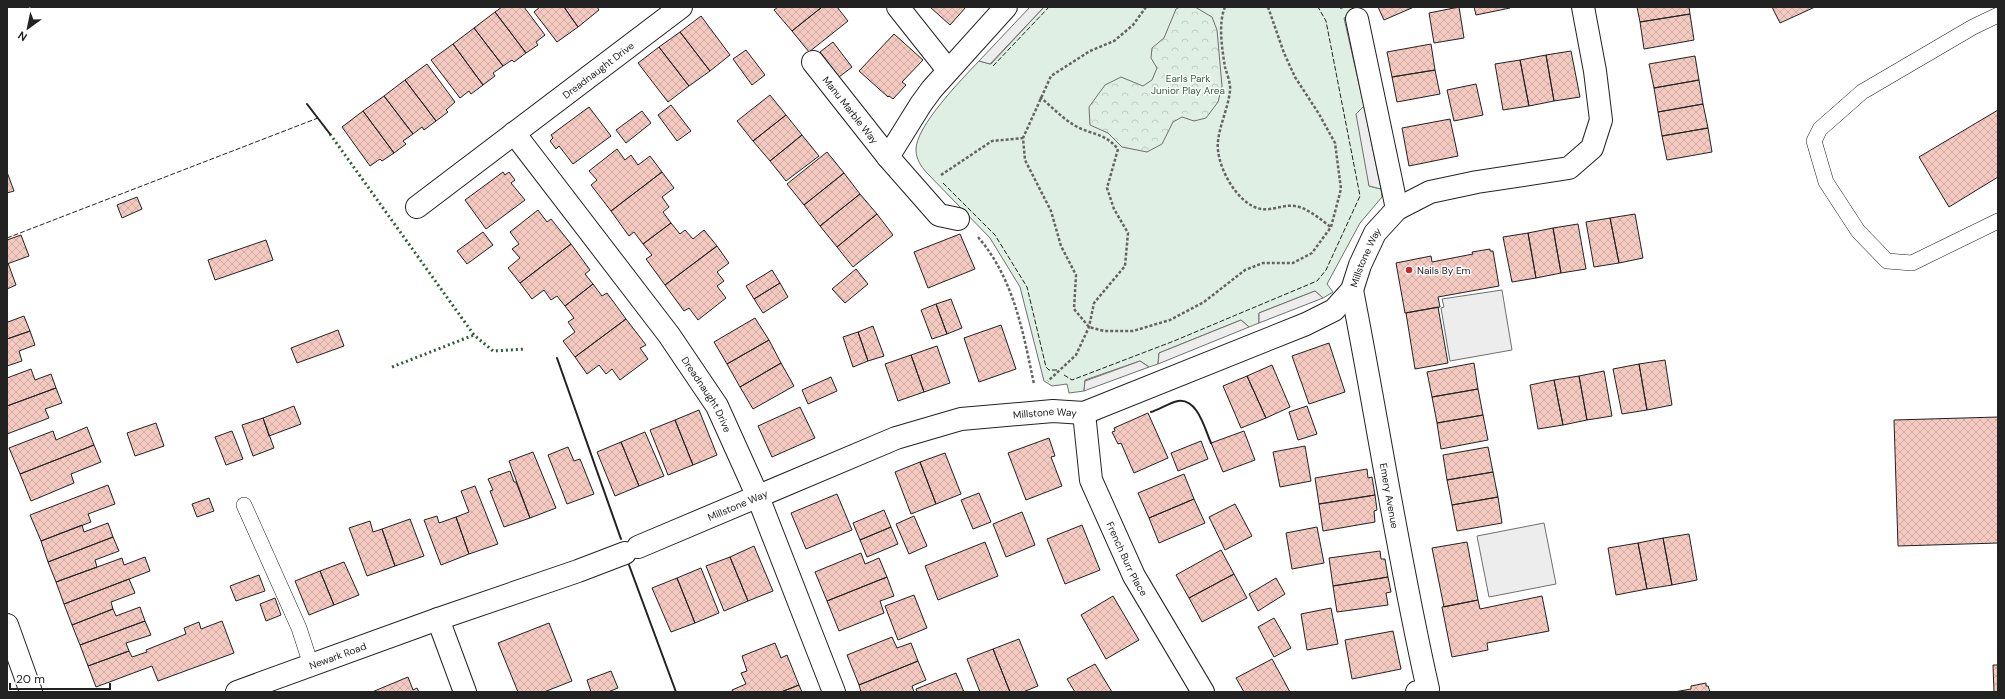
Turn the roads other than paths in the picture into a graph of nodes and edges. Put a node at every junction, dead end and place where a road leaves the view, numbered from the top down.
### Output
1 (682, 7) edge
2 (898, 7) edge
3 (1006, 7) edge
4 (1583, 7) edge
5 (1998, 15) edge
6 (1357, 18) dead end
7 (812, 62) dead end
8 (948, 70) junction
9 (514, 133) junction
10 (888, 158) junction
11 (417, 207) dead end
12 (1397, 209) junction
13 (958, 219) dead end
14 (1998, 221) edge
15 (1352, 290) junction
16 (1084, 413) junction
17 (758, 496) junction
18 (244, 505) dead end
19 (632, 550) joint
20 (438, 619) junction
21 (7, 625) edge
22 (312, 665) junction
23 (24, 690) edge
24 (237, 692) edge
25 (464, 692) edge
26 (834, 692) edge
27 (1203, 692) edge
28 (1417, 692) edge

1 - 9 street, Dreadnaught Drive
2 - 8 street
3 - 8 street
4 - 12 street, Millstone Way
5 - 14 lane
6 - 12 street
7 - 10 street, Manu Marble Way
8 - 10 street
9 - 11 street, Dreadnaught Drive
9 - 17 street, Dreadnaught Drive
10 - 13 street, Manu Marble Way
12 - 15 street, Millstone Way
15 - 16 street, Millstone Way
15 - 28 street, Emery Avenue
16 - 17 street, Millstone Way
16 - 27 street, French Burr Place
17 - 19 street, Millstone Way
17 - 26 street, Dreadnaught Drive
18 - 22 lane
19 - 20 street, Newark Road
20 - 22 street, Newark Road
20 - 25 street
21 - 23 street
22 - 24 street, Newark Road

